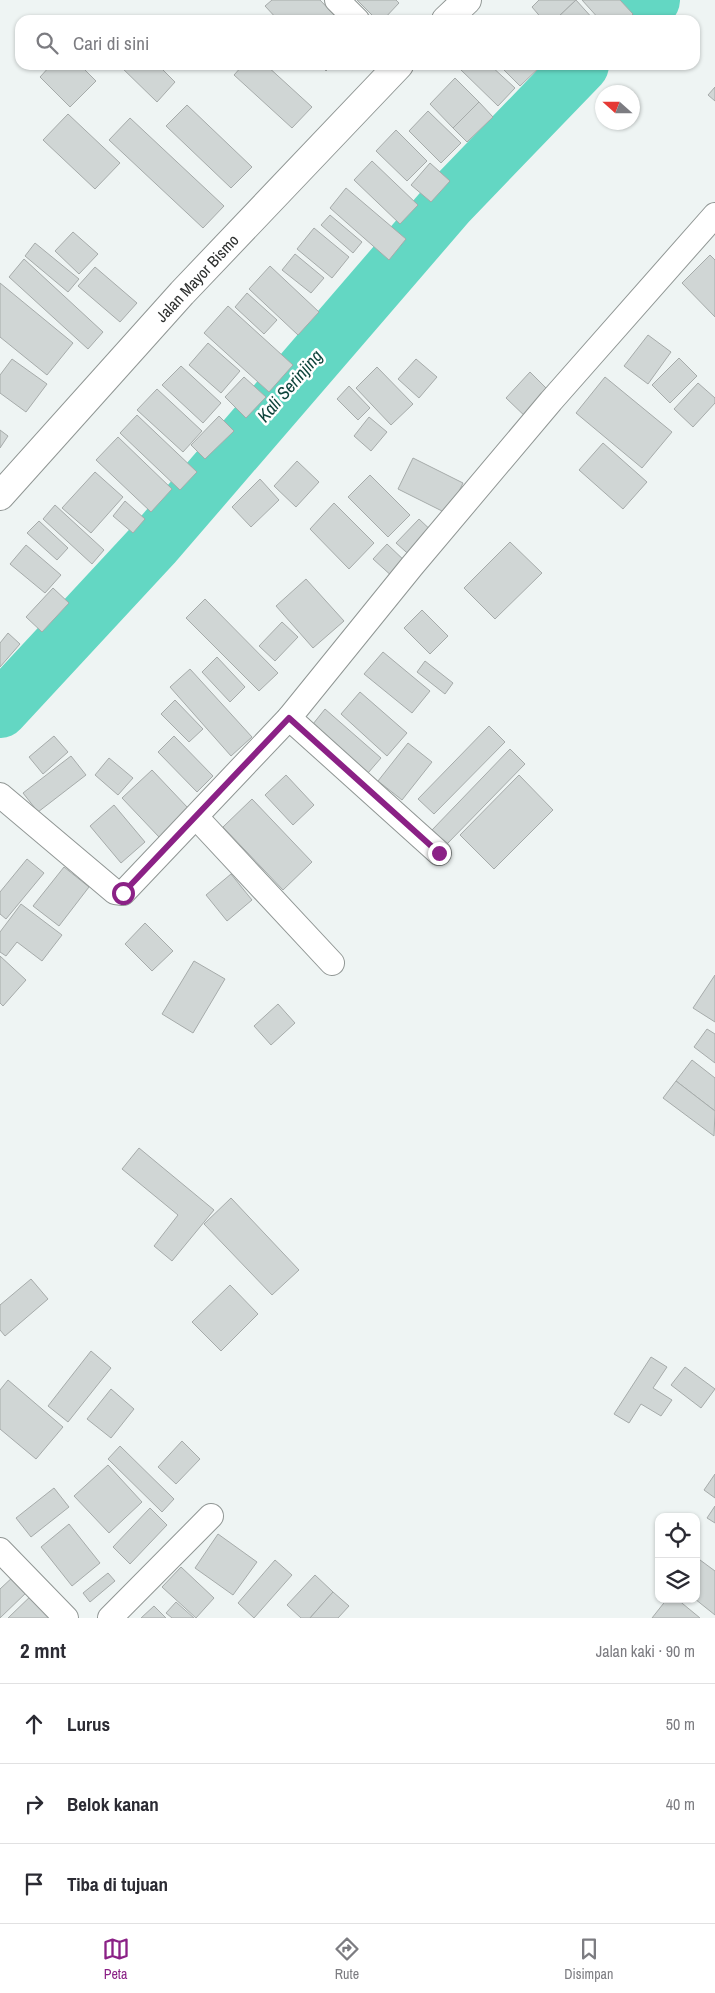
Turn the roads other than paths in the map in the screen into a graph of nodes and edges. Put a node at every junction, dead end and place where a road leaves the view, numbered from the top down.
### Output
1 (337, 0) edge
2 (467, 0) edge
3 (351, 15) edge
4 (451, 15) edge
5 (394, 70) edge
6 (715, 215) edge
7 (0, 496) edge
8 (289, 718) junction
9 (0, 795) edge
10 (196, 817) junction
11 (439, 853) dead end
12 (332, 964) dead end
13 (211, 1516) dead end
14 (0, 1550) edge
15 (66, 1618) edge
16 (110, 1618) edge

1 - 3 street
2 - 4 main road
5 - 7 main road, Jalan Mayor Bismo
6 - 8 street
8 - 10 street
8 - 11 street
9 - 10 street
10 - 12 street
13 - 16 street
14 - 15 street

